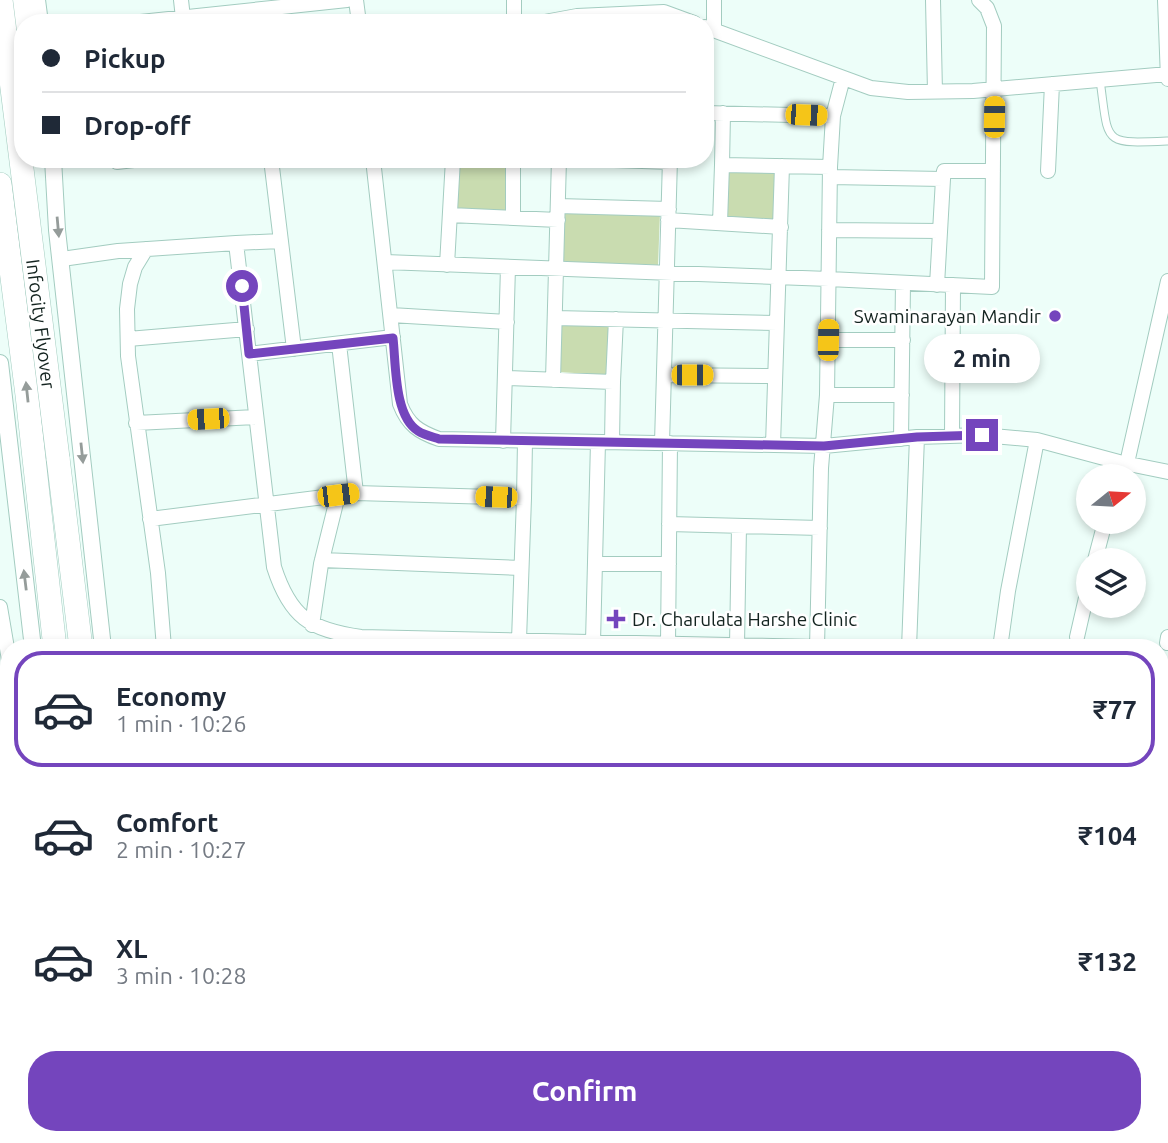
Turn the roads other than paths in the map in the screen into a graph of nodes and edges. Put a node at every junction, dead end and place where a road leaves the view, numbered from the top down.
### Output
1 (1, 0) edge
2 (347, 0) edge
3 (933, 0) edge
4 (979, 0) edge
5 (1165, 0) edge
6 (293, 3) edge
7 (664, 6) edge
8 (212, 14) edge
9 (594, 14) edge
10 (714, 30) edge
11 (1168, 77) edge
12 (844, 78) junction
13 (1100, 80) junction
14 (1052, 84) junction
15 (995, 89) junction
16 (935, 92) junction
17 (14, 104) edge
18 (714, 113) edge
19 (723, 113) junction
20 (833, 116) junction
21 (1168, 141) edge
22 (722, 165) junction
23 (782, 166) junction
24 (22, 168) edge
25 (54, 168) edge
26 (272, 168) edge
27 (374, 168) edge
28 (453, 168) edge
29 (513, 168) edge
30 (559, 168) edge
31 (670, 168) edge
32 (1048, 170) dead end
33 (993, 171) junction
34 (830, 172) junction
35 (943, 179) junction
36 (0, 184) edge
37 (558, 213) junction
38 (450, 215) junction
39 (668, 215) junction
40 (513, 218) junction
41 (720, 223) junction
42 (780, 227) junction
43 (829, 230) junction
44 (940, 231) junction
45 (281, 241) junction
46 (236, 243) junction
47 (146, 249) junction
48 (62, 259) junction
49 (385, 262) junction
50 (447, 265) junction
51 (509, 267) junction
52 (557, 270) junction
53 (667, 274) junction
54 (779, 277) junction
55 (829, 279) junction
56 (1168, 281) edge
57 (902, 283) junction
58 (937, 285) junction
59 (953, 285) junction
60 (390, 315) junction
61 (555, 318) junction
62 (616, 320) junction
63 (666, 321) junction
64 (507, 322) junction
65 (777, 323) junction
66 (247, 329) junction
67 (393, 338) junction
68 (128, 339) junction
69 (828, 340) junction
70 (903, 340) junction
71 (339, 344) junction
72 (293, 349) junction
73 (249, 354) junction
74 (0, 363) edge
75 (664, 375) junction
76 (775, 376) junction
77 (505, 378) junction
78 (553, 380) junction
79 (613, 382) junction
80 (827, 395) junction
81 (902, 395) junction
82 (257, 417) junction
83 (136, 423) junction
84 (952, 436) junction
85 (917, 437) junction
86 (901, 439) junction
87 (1037, 440) junction
88 (503, 441) junction
89 (525, 441) junction
90 (605, 442) junction
91 (666, 443) junction
92 (773, 445) junction
93 (824, 446) junction
94 (1111, 464) edge
95 (1121, 464) edge
96 (1146, 470) edge
97 (1168, 472) edge
98 (356, 493) junction
99 (338, 495) junction
100 (524, 498) junction
101 (266, 504) junction
102 (150, 520) junction
103 (669, 524) junction
104 (739, 526) junction
105 (820, 528) junction
106 (322, 561) junction
107 (595, 564) junction
108 (669, 564) junction
109 (521, 568) junction
110 (0, 607) edge
111 (1081, 618) edge
112 (312, 625) junction
113 (328, 632) junction
114 (1077, 637) dead end
115 (5, 639) edge
116 (32, 639) edge
117 (54, 639) edge
118 (80, 639) edge
119 (102, 639) edge
120 (163, 639) edge
121 (331, 639) edge
122 (350, 639) edge
123 (519, 639) edge
124 (593, 639) edge
125 (668, 639) edge
126 (737, 639) edge
127 (817, 639) edge
128 (909, 639) edge
129 (1001, 639) edge

1 - 17 highway, Infocity Flyover, bridge
2 - 6 street
3 - 16 street
4 - 15 street
5 - 11 street
6 - 8 street
7 - 9 street
10 - 12 street
11 - 13 street
12 - 16 street
12 - 20 street
13 - 14 street
13 - 21 lane
14 - 15 street
14 - 32 street
15 - 16 street
15 - 33 street
18 - 19 street
19 - 20 street
19 - 22 street
20 - 34 street
22 - 23 street
22 - 41 street
23 - 34 street
23 - 42 street
24 - 118 highway, Infocity Flyover, bridge
25 -> 48 street
26 - 45 street
27 - 49 street
28 - 38 street
29 - 40 street
30 - 37 street
31 - 39 street
33 - 35 street
33 - 59 street
34 - 35 street
34 - 43 street
35 - 44 street
117 -> 36 highway, Infocity Flyover
37 - 39 street
37 - 40 street
37 - 52 street
38 - 40 street
38 - 50 street
39 - 41 street
39 - 53 street
41 - 42 street
42 - 54 street
43 - 44 street
43 - 55 street
44 - 58 street
45 - 46 street
45 - 72 street
46 - 47 street
46 - 66 street
47 - 48 street
47 - 68 street
48 -> 119 street
49 - 50 street
49 - 60 street
50 - 51 street
51 - 52 street
51 - 64 street
52 - 53 street
52 - 61 street
53 - 54 street
53 - 63 street
54 - 55 street
54 - 65 street
55 - 57 street
55 - 69 street
56 - 95 street
57 - 58 street
57 - 70 street
58 - 59 street
59 - 84 street
60 - 64 street
60 - 67 street
61 - 62 street
61 - 78 street
62 - 63 street
62 - 79 street
63 - 65 street
63 - 75 street
64 - 77 street
65 - 76 street
66 - 68 street
66 - 73 street
67 - 71 street
67 - 88 street
68 - 83 street
69 - 70 street
69 - 80 street
70 - 81 street
71 - 72 street
71 - 98 street
72 - 73 street
73 - 82 street
116 -> 74 street
75 - 76 street
75 - 91 street
76 - 92 street
77 - 78 street
77 - 88 street
78 - 79 street
79 - 90 street
80 - 81 street
80 - 93 street
81 - 86 street
82 - 83 street
82 - 101 street
83 - 102 street
84 - 85 street
84 - 87 street
85 - 86 street
85 - 128 street
86 - 93 street
87 - 94 street
87 - 129 street
88 - 89 street
89 - 90 street
89 - 100 street
90 - 91 street
90 - 107 street
91 - 92 street
91 - 103 street
92 - 93 street
93 - 105 street
96 - 97 street
98 - 99 street
98 - 100 street
99 - 101 street
99 - 106 street
100 - 109 street
101 - 102 street
101 - 112 street
102 - 120 street
103 - 104 street
103 - 108 street
104 - 105 street
104 - 126 street
105 - 127 street
106 - 109 street
106 - 112 street
107 - 108 street
107 - 124 street
108 - 125 street
109 - 123 street
110 - 115 street
111 - 114 street
112 - 113 street
113 - 121 street
113 - 122 street

